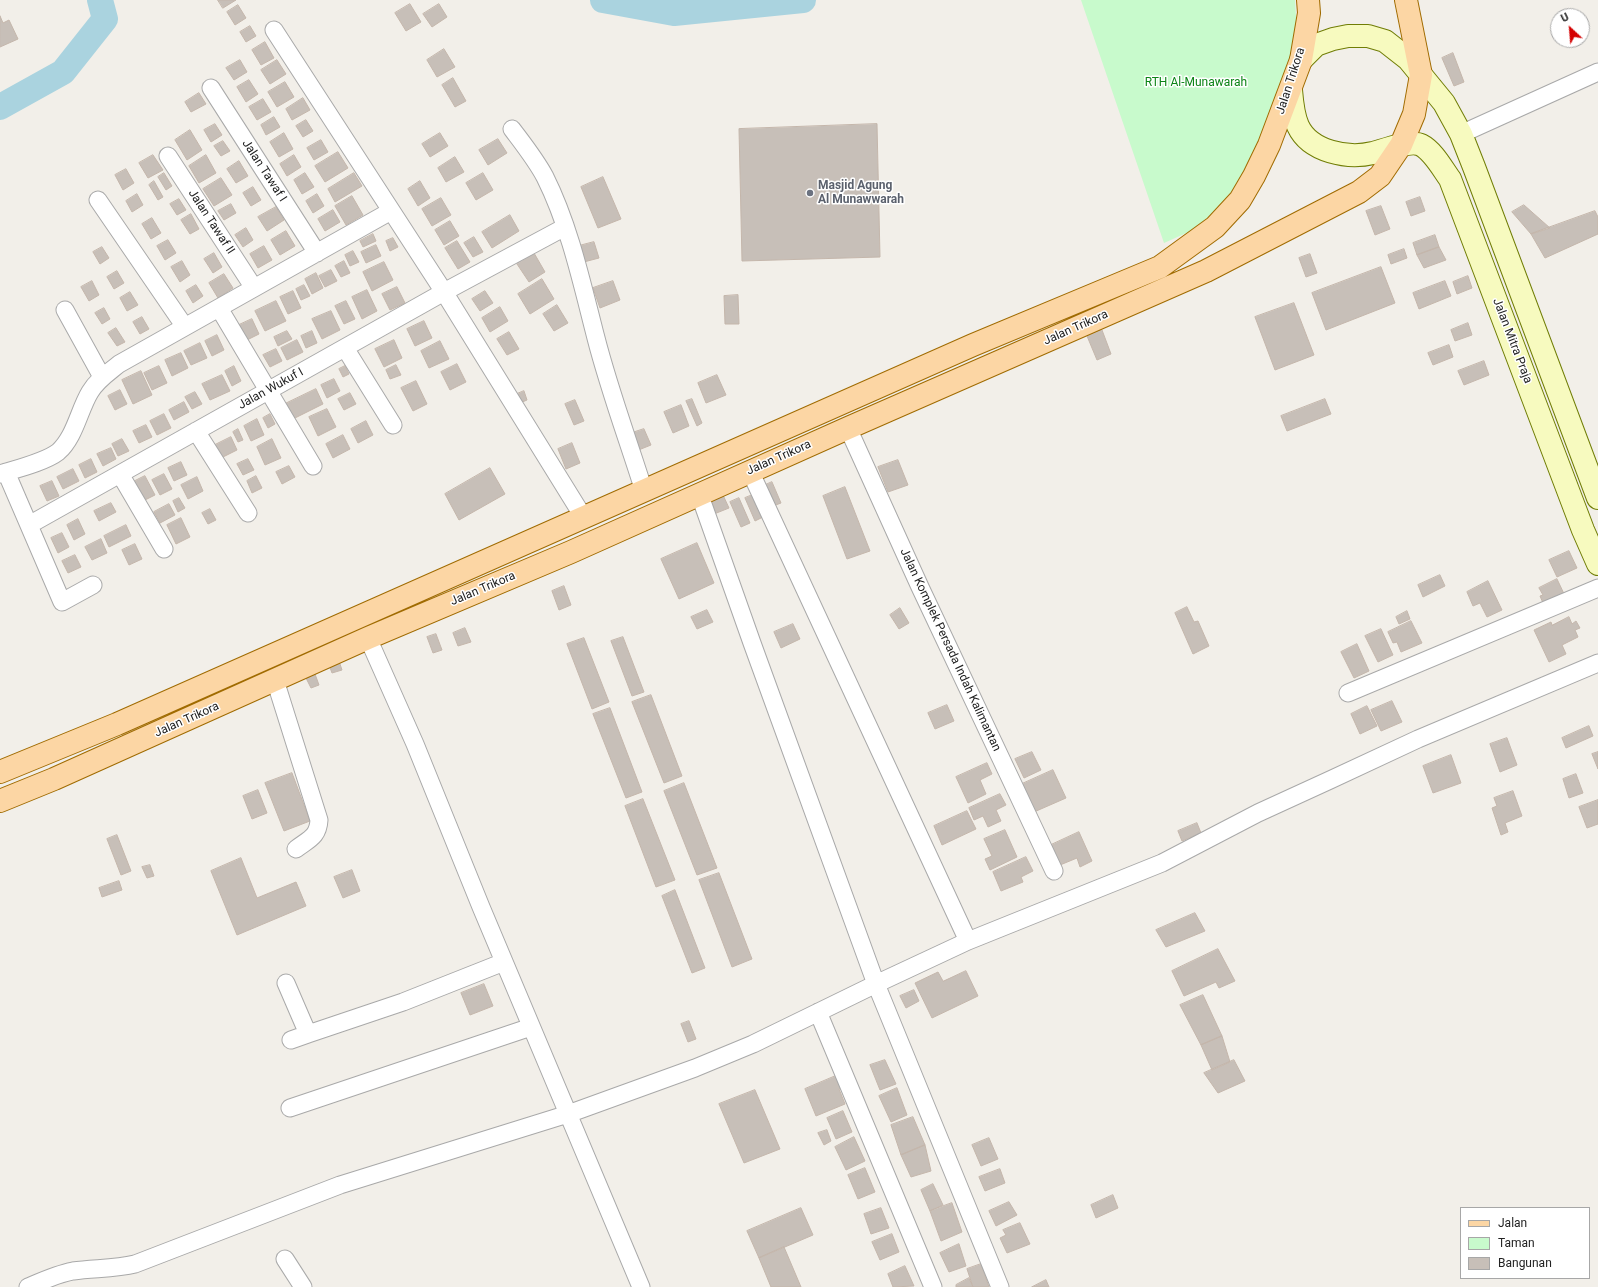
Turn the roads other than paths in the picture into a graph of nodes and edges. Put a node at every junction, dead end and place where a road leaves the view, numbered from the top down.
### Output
1 (1308, 0) edge
2 (1406, 0) edge
3 (274, 30) dead end
4 (1301, 60) junction
5 (1598, 72) edge
6 (1421, 75) junction
7 (211, 88) dead end
8 (1291, 90) junction
9 (512, 129) dead end
10 (1461, 134) junction
11 (1401, 145) junction
12 (168, 156) dead end
13 (98, 200) dead end
14 (391, 211) junction
15 (565, 227) junction
16 (318, 253) junction
17 (254, 288) junction
18 (444, 292) junction
19 (219, 308) junction
20 (65, 310) dead end
21 (185, 328) junction
22 (972, 345) junction
23 (345, 348) junction
24 (981, 369) junction
25 (102, 377) junction
26 (268, 391) junction
27 (393, 425) dead end
28 (848, 428) junction
29 (196, 431) junction
30 (313, 466) dead end
31 (750, 471) junction
32 (3, 473) edge
33 (120, 474) junction
34 (644, 491) junction
35 (699, 493) junction
36 (1598, 498) edge
37 (248, 513) dead end
38 (584, 518) junction
39 (29, 525) junction
40 (164, 549) dead end
41 (1598, 564) edge
42 (93, 585) dead end
43 (1598, 588) edge
44 (417, 592) junction
45 (427, 612) junction
46 (368, 638) junction
47 (1598, 663) edge
48 (275, 680) junction
49 (1348, 693) dead end
50 (0, 772) edge
51 (0, 801) edge
52 (296, 849) dead end
53 (1054, 871) dead end
54 (968, 942) junction
55 (504, 962) junction
56 (286, 983) dead end
57 (876, 984) junction
58 (818, 1012) junction
59 (531, 1027) junction
60 (308, 1034) junction
61 (290, 1040) dead end
62 (290, 1108) dead end
63 (568, 1114) junction
64 (285, 1259) dead end
65 (28, 1287) edge
66 (303, 1287) edge
67 (641, 1287) edge
68 (933, 1287) edge
69 (1000, 1287) edge

1 - 4 main road, Jalan Trikora
2 - 6 main road, Jalan Trikora
3 - 14 street
4 - 6 street
4 - 8 main road, Jalan Trikora
5 - 10 street
6 - 10 street, Jalan Mitra Praja
6 - 11 main road, Jalan Trikora
7 - 16 street, Jalan Tawaf I
8 - 11 street
8 - 22 main road, Jalan Trikora
9 - 15 street
10 - 36 street, Jalan Mitra Praja
11 - 24 main road, Jalan Trikora
11 - 41 street, Jalan Mitra Praja
12 - 17 street, Jalan Tawaf II
13 - 21 street
14 - 16 street
14 - 18 street
15 - 18 street, Jalan Wukuf I
15 - 34 street
16 - 17 street
17 - 19 street
18 - 23 street, Jalan Wukuf I
18 - 38 street
19 - 21 street
19 - 26 street
20 - 25 street
21 - 25 street
22 - 24 main road
22 - 34 main road, Jalan Trikora
23 - 26 street, Jalan Wukuf I
23 - 27 street
24 - 28 main road, Jalan Trikora
25 - 32 street
26 - 29 street, Jalan Wukuf I
26 - 30 street
28 - 31 main road, Jalan Trikora
28 - 53 street, Jalan Komplek Persada Indah Kalimantan
29 - 33 street, Jalan Wukuf I
29 - 37 street
31 - 35 main road, Jalan Trikora
31 - 54 street
32 - 39 street
33 - 39 street, Jalan Wukuf I
33 - 40 street
34 - 38 main road, Jalan Trikora
35 - 45 main road, Jalan Trikora
35 - 57 street
38 - 44 main road, Jalan Trikora
39 - 42 street
43 - 49 street
44 - 45 main road
44 - 50 main road, Jalan Trikora
45 - 46 main road, Jalan Trikora
46 - 48 main road, Jalan Trikora
46 - 55 street
47 - 54 street
48 - 51 main road, Jalan Trikora
48 - 52 street
54 - 57 street
55 - 59 street
55 - 60 street
56 - 60 street
57 - 58 street
57 - 69 street
58 - 63 street
58 - 68 street
59 - 62 street
59 - 63 street
60 - 61 street
63 - 65 street
63 - 67 street
64 - 66 street

